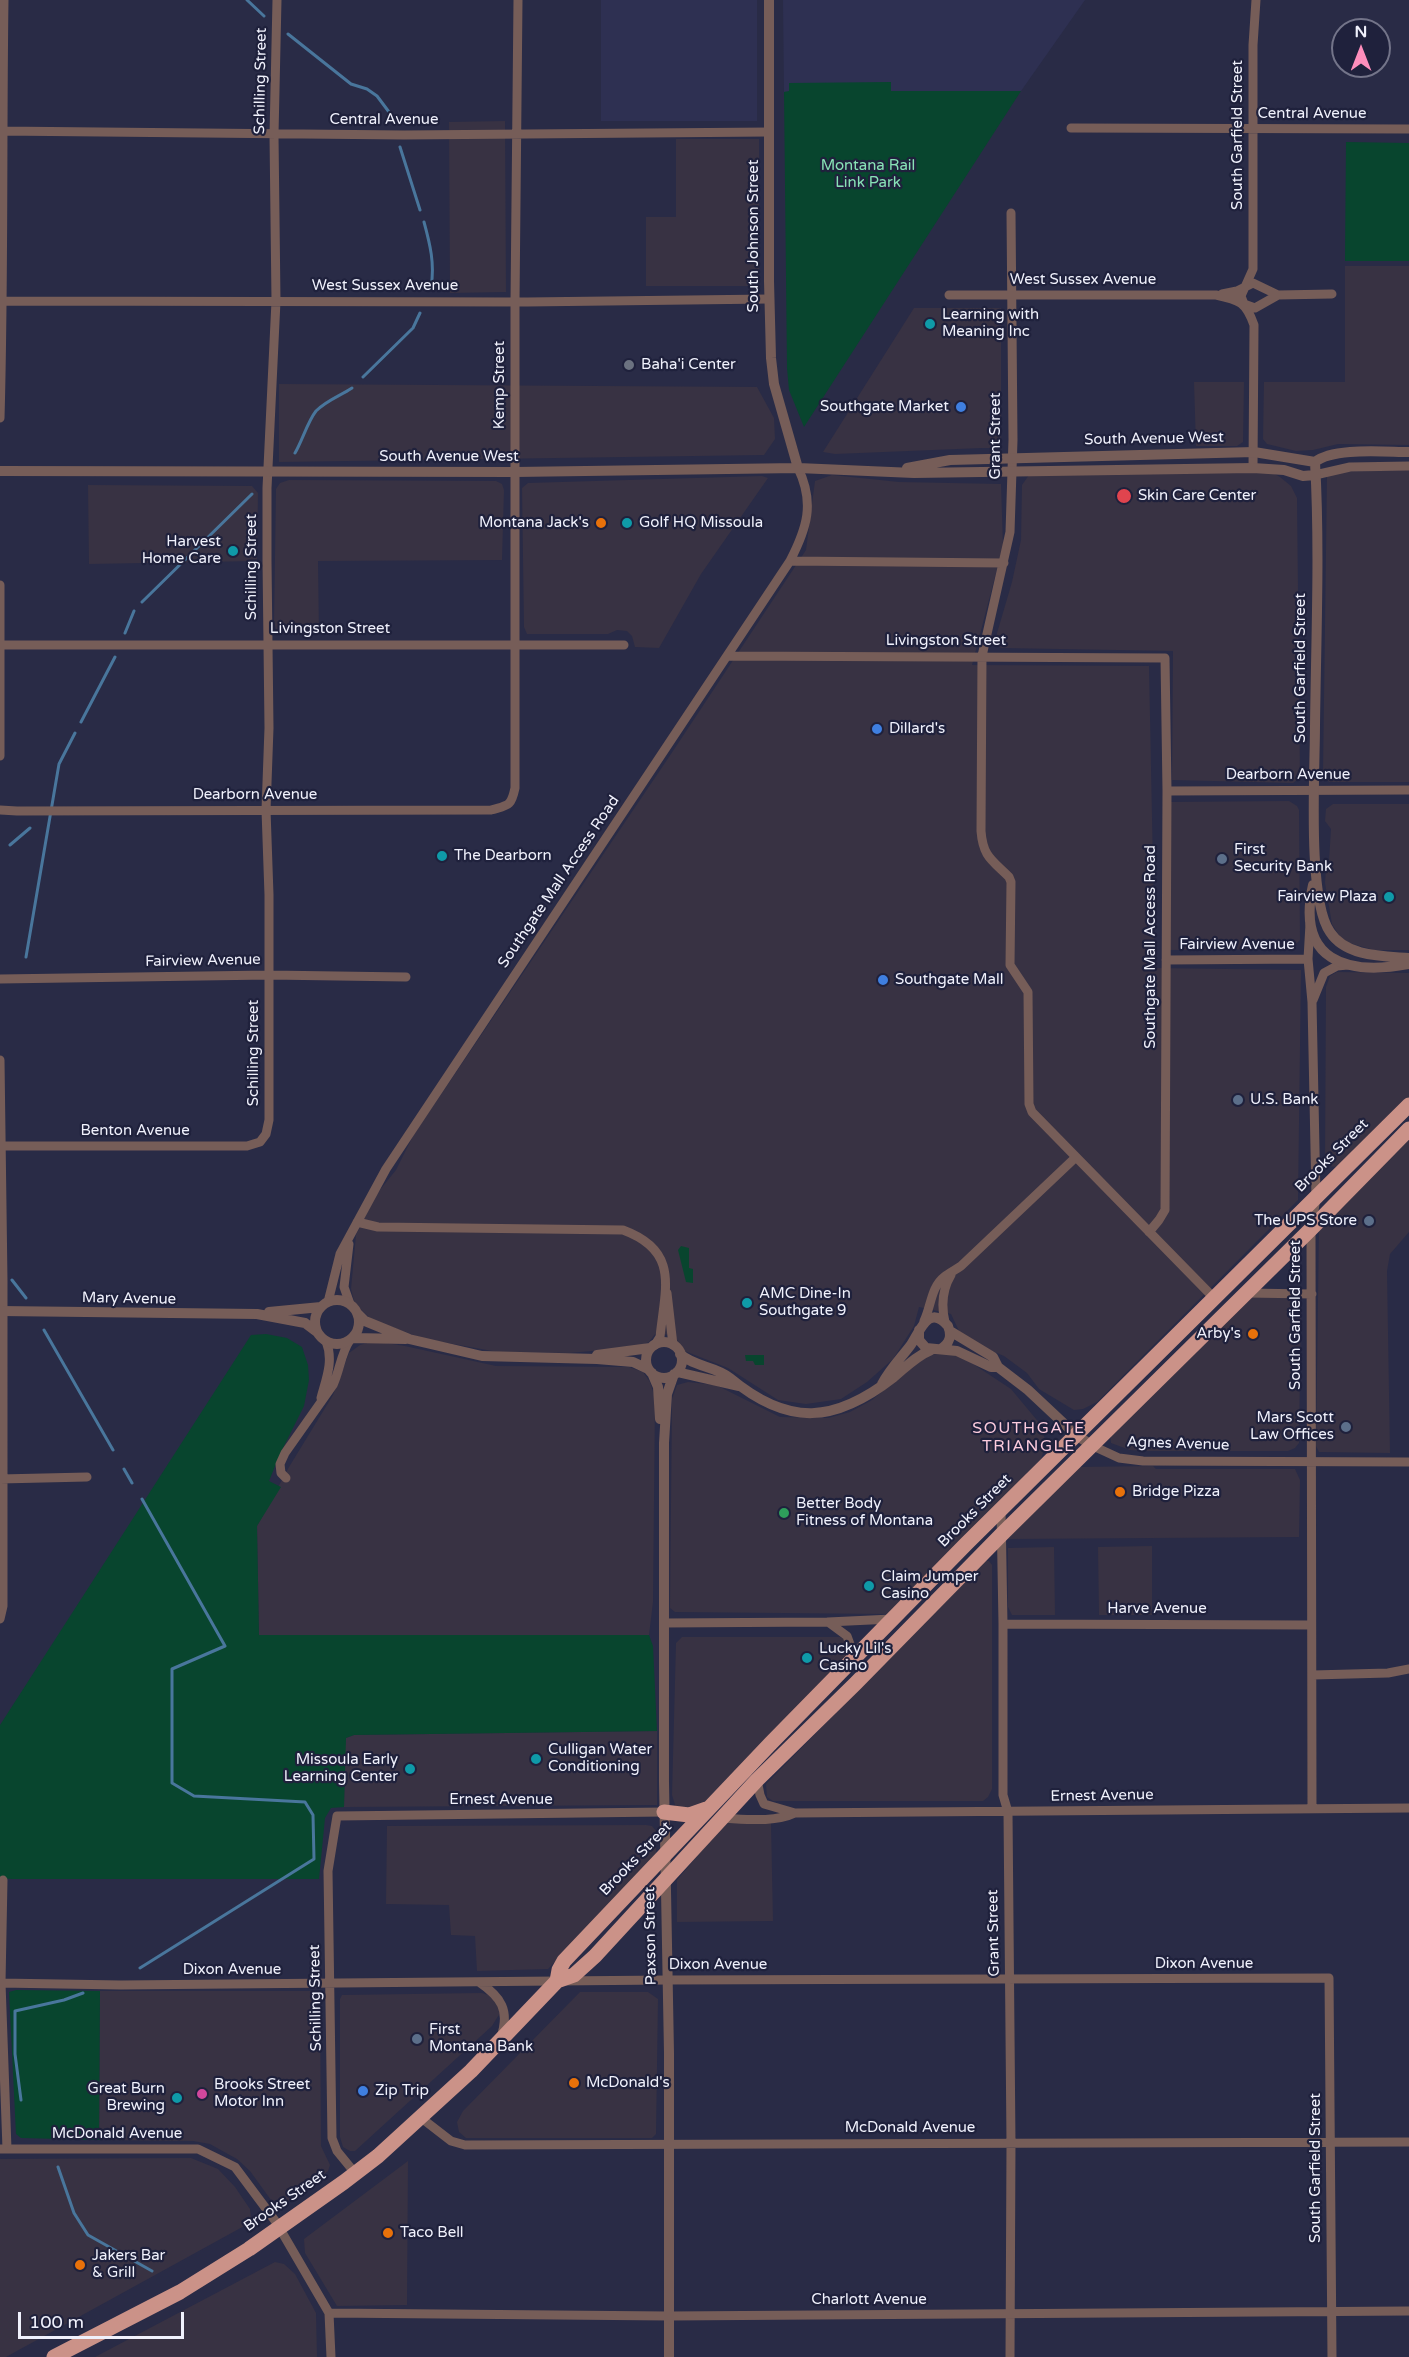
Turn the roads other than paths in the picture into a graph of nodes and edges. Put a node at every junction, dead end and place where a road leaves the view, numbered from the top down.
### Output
1 (4, 0) edge
2 (277, 0) edge
3 (518, 0) edge
4 (770, 0) edge
5 (1256, 0) edge
6 (1071, 128) dead end
7 (1253, 128) junction
8 (1409, 129) edge
9 (1, 131) edge
10 (769, 132) junction
11 (517, 134) junction
12 (274, 135) junction
13 (1011, 213) dead end
14 (1253, 269) junction
15 (1243, 288) junction
16 (1264, 289) junction
17 (1332, 294) dead end
18 (949, 295) dead end
19 (1010, 295) junction
20 (1216, 295) junction
21 (1278, 295) junction
22 (769, 298) junction
23 (2, 301) edge
24 (276, 301) junction
25 (514, 302) junction
26 (1244, 304) junction
27 (1263, 304) junction
28 (1254, 326) junction
29 (0, 417) edge
30 (1254, 452) junction
31 (1409, 452) edge
32 (1012, 458) junction
33 (1315, 462) junction
34 (1409, 466) edge
35 (798, 468) junction
36 (1253, 468) junction
37 (0, 471) edge
38 (898, 471) junction
39 (268, 472) junction
40 (515, 472) junction
41 (1011, 472) junction
42 (1315, 475) junction
43 (790, 561) junction
44 (1004, 563) junction
45 (0, 585) edge
46 (267, 644) junction
47 (514, 644) junction
48 (0, 645) edge
49 (624, 645) dead end
50 (728, 656) junction
51 (982, 656) junction
52 (1165, 658) joint
53 (0, 756) edge
54 (1315, 790) junction
55 (1409, 790) edge
56 (1167, 791) junction
57 (509, 805) joint
58 (0, 810) edge
59 (266, 810) junction
60 (1315, 873) junction
61 (1310, 922) junction
62 (1409, 958) edge
63 (1308, 959) junction
64 (1166, 960) junction
65 (1409, 964) edge
66 (1350, 965) junction
67 (269, 975) junction
68 (406, 977) dead end
69 (0, 979) edge
70 (1312, 1002) junction
71 (0, 1060) edge
72 (1408, 1108) edge
73 (1409, 1129) edge
74 (266, 1134) joint
75 (0, 1146) edge
76 (1076, 1157) junction
77 (1316, 1198) junction
78 (357, 1222) junction
79 (1311, 1229) junction
80 (1149, 1232) junction
81 (952, 1273) junction
82 (666, 1285) junction
83 (1246, 1293) junction
84 (1312, 1294) junction
85 (1215, 1299) junction
86 (325, 1304) junction
87 (353, 1309) junction
88 (1, 1311) edge
89 (257, 1314) junction
90 (921, 1326) junction
91 (947, 1327) junction
92 (317, 1332) junction
93 (351, 1339) junction
94 (414, 1340) junction
95 (326, 1341) junction
96 (673, 1345) junction
97 (653, 1346) junction
98 (936, 1349) junction
99 (680, 1354) junction
100 (576, 1358) junction
101 (998, 1367) junction
102 (650, 1371) junction
103 (676, 1373) junction
104 (882, 1384) junction
105 (739, 1387) junction
106 (321, 1400) junction
107 (1076, 1436) junction
108 (664, 1443) junction
109 (1093, 1446) junction
110 (1310, 1462) junction
111 (1409, 1462) edge
112 (87, 1477) dead end
113 (286, 1478) dead end
114 (2, 1479) edge
115 (1001, 1510) junction
116 (1002, 1533) junction
117 (0, 1619) edge
118 (893, 1619) junction
119 (664, 1623) junction
120 (828, 1623) junction
121 (1003, 1624) junction
122 (1311, 1624) junction
123 (855, 1658) junction
124 (1409, 1669) edge
125 (1313, 1675) junction
126 (758, 1780) junction
127 (716, 1801) junction
128 (1409, 1808) edge
129 (1312, 1809) junction
130 (664, 1812) junction
131 (1008, 1812) junction
132 (795, 1813) junction
133 (338, 1816) joint
134 (722, 1818) junction
135 (665, 1857) junction
136 (666, 1878) junction
137 (3, 1880) dead end
138 (1329, 1978) joint
139 (667, 1980) junction
140 (1010, 1980) junction
141 (557, 1981) junction
142 (479, 1982) junction
143 (0, 1983) edge
144 (331, 1984) junction
145 (499, 2042) junction
146 (420, 2117) junction
147 (1331, 2142) junction
148 (1409, 2142) edge
149 (1011, 2143) junction
150 (669, 2144) junction
151 (3, 2149) edge
152 (356, 2173) junction
153 (279, 2227) junction
154 (1331, 2311) junction
155 (1409, 2311) edge
156 (329, 2313) junction
157 (1010, 2314) junction
158 (669, 2316) junction
159 (54, 2357) edge
160 (331, 2357) edge
161 (669, 2357) edge
162 (1010, 2357) edge
163 (1332, 2357) edge

1 - 9 street
2 - 12 street, Schilling Street
3 - 11 street, Kemp Street
4 - 10 street, South Johnson Street
5 - 7 street, South Garfield Street
6 - 7 street, Central Avenue
7 - 8 street, Central Avenue
7 - 14 street, South Garfield Street
9 - 12 street, Central Avenue
9 - 23 street
10 - 11 street, Central Avenue
10 - 22 street, South Johnson Street
11 - 12 street, Central Avenue
11 - 25 street, Kemp Street
12 - 24 street, Schilling Street
13 - 19 street, Grant Street
14 - 15 street, South Garfield Street
14 - 16 street, South Garfield Street
15 - 16 street
15 - 20 street, West Sussex Avenue
15 - 26 street
16 - 21 street
16 - 27 street
17 - 21 street
18 - 19 street, West Sussex Avenue
19 - 20 street, West Sussex Avenue
19 - 32 street, Grant Street
20 - 26 street, West Sussex Avenue
21 - 27 street
22 - 25 street, West Sussex Avenue
22 - 35 street, South Johnson Street
23 - 24 street, West Sussex Avenue
23 - 29 street
24 - 25 street, West Sussex Avenue
24 - 39 street, Schilling Street
25 - 40 street, Kemp Street
26 - 27 street
26 - 28 street
27 - 28 street
28 - 30 street
30 - 32 street, South Avenue West
30 - 33 street, South Avenue West
30 - 36 street
31 - 33 street, South Avenue West
32 - 38 street, South Avenue West
32 - 41 street, Grant Street
33 - 42 street, South Garfield Street
34 - 42 street, South Avenue West
35 - 38 street, South Avenue West
35 - 40 street, South Avenue West
35 - 43 street, Southgate Mall Access Road
36 - 41 street, South Avenue West
36 - 42 street, South Avenue West
37 - 39 street, South Avenue West
38 - 41 street, South Avenue West
39 - 40 street, South Avenue West
39 - 46 street, Schilling Street
40 - 47 street, Kemp Street
41 - 44 street, Grant Street
42 - 54 street, South Garfield Street
43 - 44 street
43 - 50 street, Southgate Mall Access Road
44 - 51 street, Grant Street
45 - 48 street
46 - 47 street, Livingston Street
46 - 48 street, Livingston Street
46 - 59 street, Schilling Street
47 - 49 street, Livingston Street
47 - 57 street, Kemp Street
48 - 53 street
50 - 51 street, Livingston Street
50 - 78 street, Southgate Mall Access Road
51 - 52 street, Livingston Street
51 - 76 street
52 - 56 street, Southgate Mall Access Road
54 - 55 street, Dearborn Avenue
54 - 56 street, Dearborn Avenue
54 - 60 street, South Garfield Street
56 - 64 street, Southgate Mall Access Road
57 - 59 street, Dearborn Avenue
58 - 59 street, Dearborn Avenue
59 - 67 street, Schilling Street
60 - 61 street
60 - 62 street
61 - 63 street, South Garfield Street
61 - 66 street
63 - 64 street, Fairview Avenue
63 - 70 street, South Garfield Street
64 - 80 street, Southgate Mall Access Road
65 - 66 street
66 - 70 street
67 - 68 street, Fairview Avenue
67 - 69 street, Fairview Avenue
67 - 74 street, Schilling Street
70 - 77 street, South Garfield Street
71 - 75 street
72 - 77 highway, Brooks Street
73 - 79 highway, Brooks Street
74 - 75 street, Benton Avenue
75 - 88 street
76 - 80 street
76 - 81 street
77 - 79 street, South Garfield Street
77 - 85 highway, Brooks Street
78 - 82 street
78 - 86 street, Southgate Mall Access Road
78 - 87 street, Southgate Mall Access Road
79 - 83 highway, Brooks Street
79 - 84 street, South Garfield Street
80 - 85 street
81 - 90 street
81 - 91 street
82 - 96 street
82 - 97 street
83 - 84 street
83 - 109 highway, Brooks Street
84 - 110 street, South Garfield Street
85 - 107 highway, Brooks Street
86 - 87 street
86 - 89 street, Mary Avenue
86 - 92 street
87 - 93 street
87 - 94 street
88 - 89 street, Mary Avenue
88 - 114 street
89 - 92 street, Mary Avenue
90 - 91 street
90 - 98 street
90 - 104 street
91 - 98 street
91 - 101 street
92 - 95 street
93 - 94 street
93 - 95 street
93 - 106 street
94 - 100 street
95 - 106 street
96 - 97 street
96 - 99 street
97 - 100 street
97 - 102 street
98 - 101 street
98 - 104 street
99 - 103 street
99 - 105 street
100 - 102 street
101 - 107 street
102 - 103 street
102 - 108 street, Paxson Street
103 - 105 street
103 - 108 street, Paxson Street
104 - 105 street
106 - 113 street
107 - 109 street
107 - 115 highway, Brooks Street
108 - 119 street, Paxson Street
109 - 110 street, Agnes Avenue
109 - 116 highway, Brooks Street
110 - 111 street, Agnes Avenue
110 - 122 street, South Garfield Street
112 - 114 street
114 - 117 street
115 - 116 street, Grant Street
115 - 118 highway, Brooks Street
116 - 121 street, Grant Street
116 - 126 highway, Brooks Street
118 - 120 street
118 - 123 highway, Brooks Street
119 - 120 street
119 - 130 street, Paxson Street
120 - 123 street
121 - 122 street, Harve Avenue
121 - 131 street, Grant Street
122 - 125 street, South Garfield Street
123 - 127 highway, Brooks Street
124 - 125 street
125 - 129 street, South Garfield Street
126 - 132 street, Ernest Avenue
126 - 134 highway, Brooks Street
127 - 130 highway
127 - 135 highway, Brooks Street
128 - 129 street, Ernest Avenue
129 - 131 street, Ernest Avenue
130 - 133 street, Ernest Avenue
130 - 135 street, Paxson Street
131 - 132 street, Ernest Avenue
131 - 140 street, Grant Street
132 - 134 street, Ernest Avenue
133 - 144 street, Schilling Street
134 - 136 highway, Brooks Street
135 - 136 street, Paxson Street
135 - 141 highway, Brooks Street
136 - 139 street, Paxson Street
136 - 141 highway, Brooks Street
137 - 143 street
138 - 140 street, Dixon Avenue
138 - 147 street, South Garfield Street
139 - 140 street, Dixon Avenue
139 - 141 street, Dixon Avenue
139 - 150 street, Paxson Street
140 - 149 street, Grant Street
141 - 142 street, Dixon Avenue
141 - 145 highway, Brooks Street
142 - 144 street, Dixon Avenue
142 - 145 street
143 - 144 street, Dixon Avenue
143 - 151 street
144 - 152 street, Schilling Street
145 - 146 highway, Brooks Street
146 - 150 street, McDonald Avenue
146 - 152 highway, Brooks Street
147 - 148 street, McDonald Avenue
147 - 149 street, McDonald Avenue
147 - 154 street, South Garfield Street
149 - 150 street, McDonald Avenue
149 - 157 street, Grant Street
150 - 158 street, Paxson Street
151 - 153 street, McDonald Avenue
152 - 153 highway, Brooks Street
153 - 156 street, McDonald Avenue
153 - 159 highway, Brooks Street
154 - 155 street, Charlott Avenue
154 - 157 street, Charlott Avenue
154 - 163 street, South Garfield Street
156 - 158 street, Charlott Avenue
156 - 160 street
157 - 158 street, Charlott Avenue
157 - 162 street, Grant Street
158 - 161 street, Paxson Street

